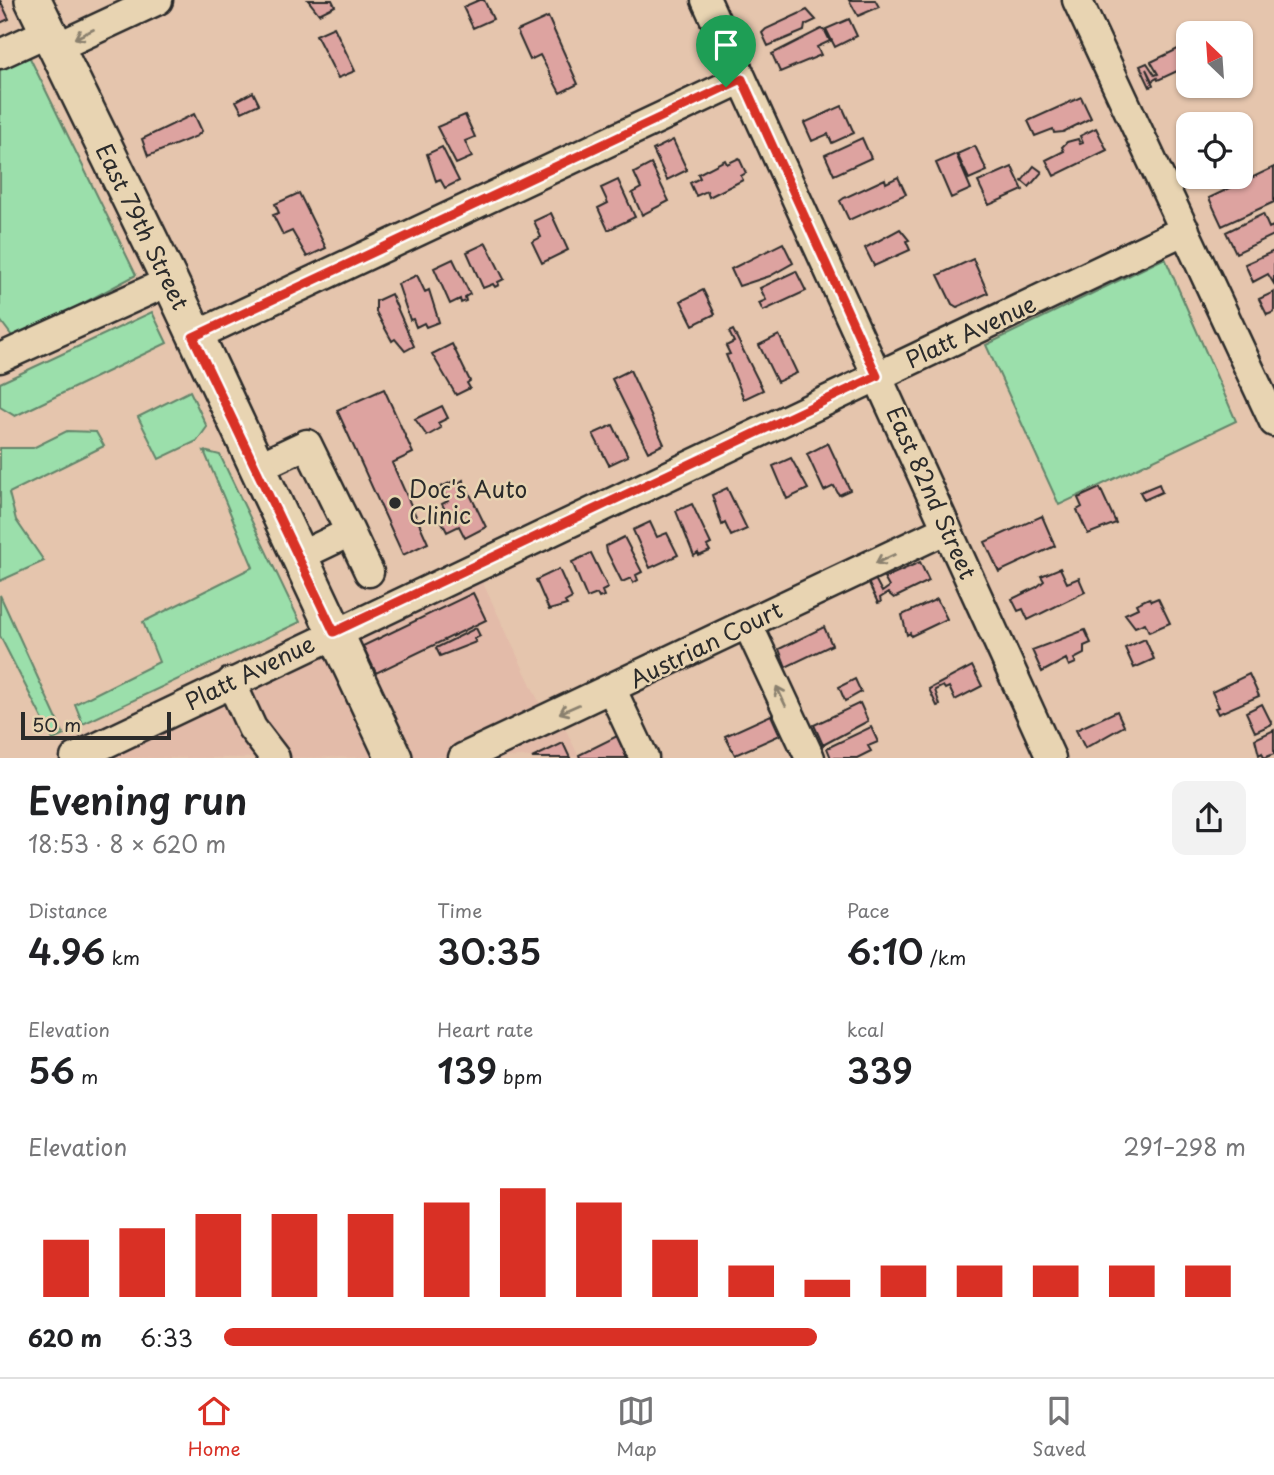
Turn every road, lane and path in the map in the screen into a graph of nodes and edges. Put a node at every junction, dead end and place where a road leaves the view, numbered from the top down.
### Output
1 (33, 0) edge
2 (158, 0) edge
3 (706, 0) edge
4 (1077, 0) edge
5 (51, 40) junction
6 (0, 54) edge
7 (742, 79) junction
8 (1185, 230) junction
9 (170, 281) junction
10 (193, 337) junction
11 (0, 358) edge
12 (877, 376) junction
13 (1274, 422) edge
14 (256, 468) junction
15 (947, 529) junction
16 (350, 532) junction
17 (298, 557) junction
18 (369, 572) dead end
19 (747, 625) junction
20 (334, 632) junction
21 (231, 682) junction
22 (612, 690) junction
23 (75, 758) edge
24 (275, 758) edge
25 (394, 758) edge
26 (463, 758) edge
27 (644, 758) edge
28 (810, 758) edge
29 (1051, 758) edge

1 - 5 main road, East 79th Street
2 -> 5 street
3 - 7 street, East 82nd Street
4 - 8 street
5 - 6 street
5 - 9 main road, East 79th Street
7 - 10 street
7 - 12 street, East 82nd Street
8 - 12 street, Platt Avenue
8 - 13 street
9 - 10 main road, East 79th Street
9 - 11 street
10 - 14 main road, East 79th Street
12 - 15 street, East 82nd Street
12 - 20 street, Platt Avenue
14 - 16 street
14 - 17 main road, East 79th Street
15 -> 19 street, Austrian Court
15 - 29 street, East 82nd Street
16 - 17 street
16 - 18 street
17 - 20 main road, East 79th Street
19 - 22 street, Austrian Court
28 -> 19 street
20 - 21 street, Platt Avenue
20 - 25 main road, East 79th Street
21 - 23 street, Platt Avenue
21 - 24 street
22 -> 26 street, Austrian Court
22 - 27 street

